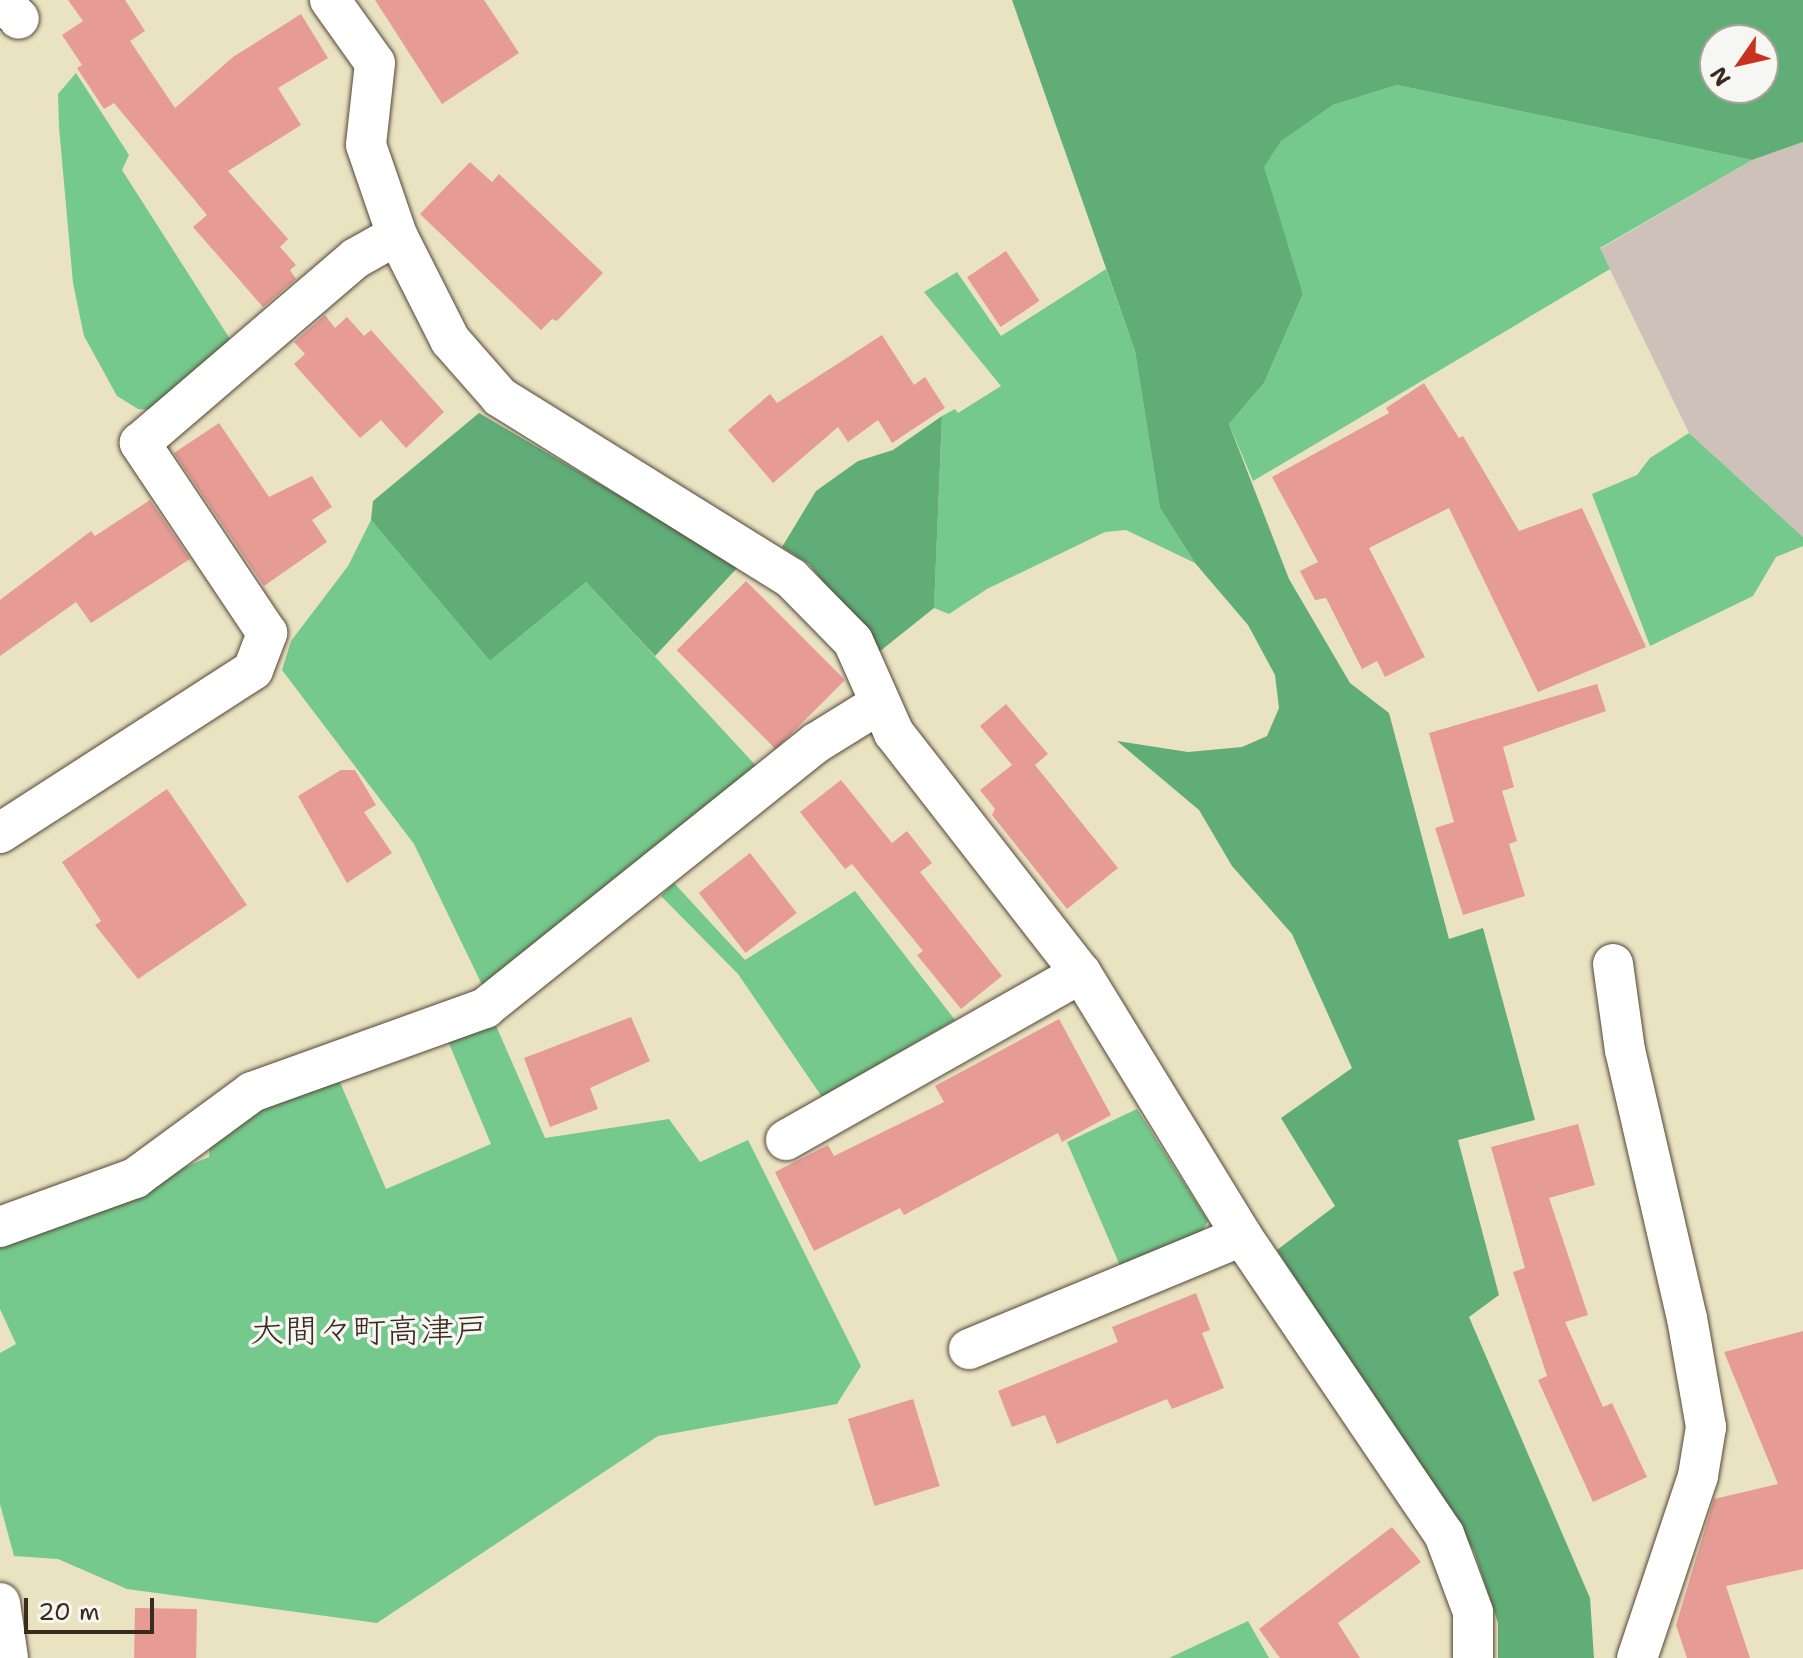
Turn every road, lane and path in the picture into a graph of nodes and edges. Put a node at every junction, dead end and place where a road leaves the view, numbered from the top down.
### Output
1 (330, 0) edge
2 (397, 235) junction
3 (879, 704) junction
4 (1, 831) edge
5 (1613, 964) dead end
6 (1081, 973) junction
7 (786, 1140) dead end
8 (0, 1227) edge
9 (1242, 1236) junction
10 (969, 1349) dead end
11 (0, 1603) edge
12 (8, 1658) edge
13 (1473, 1658) edge
14 (1637, 1658) edge

1 - 2 street
2 - 3 street
2 - 4 street
3 - 6 street
3 - 8 street
5 - 14 street
6 - 7 street
6 - 9 street
9 - 10 street
9 - 13 street
11 - 12 street

